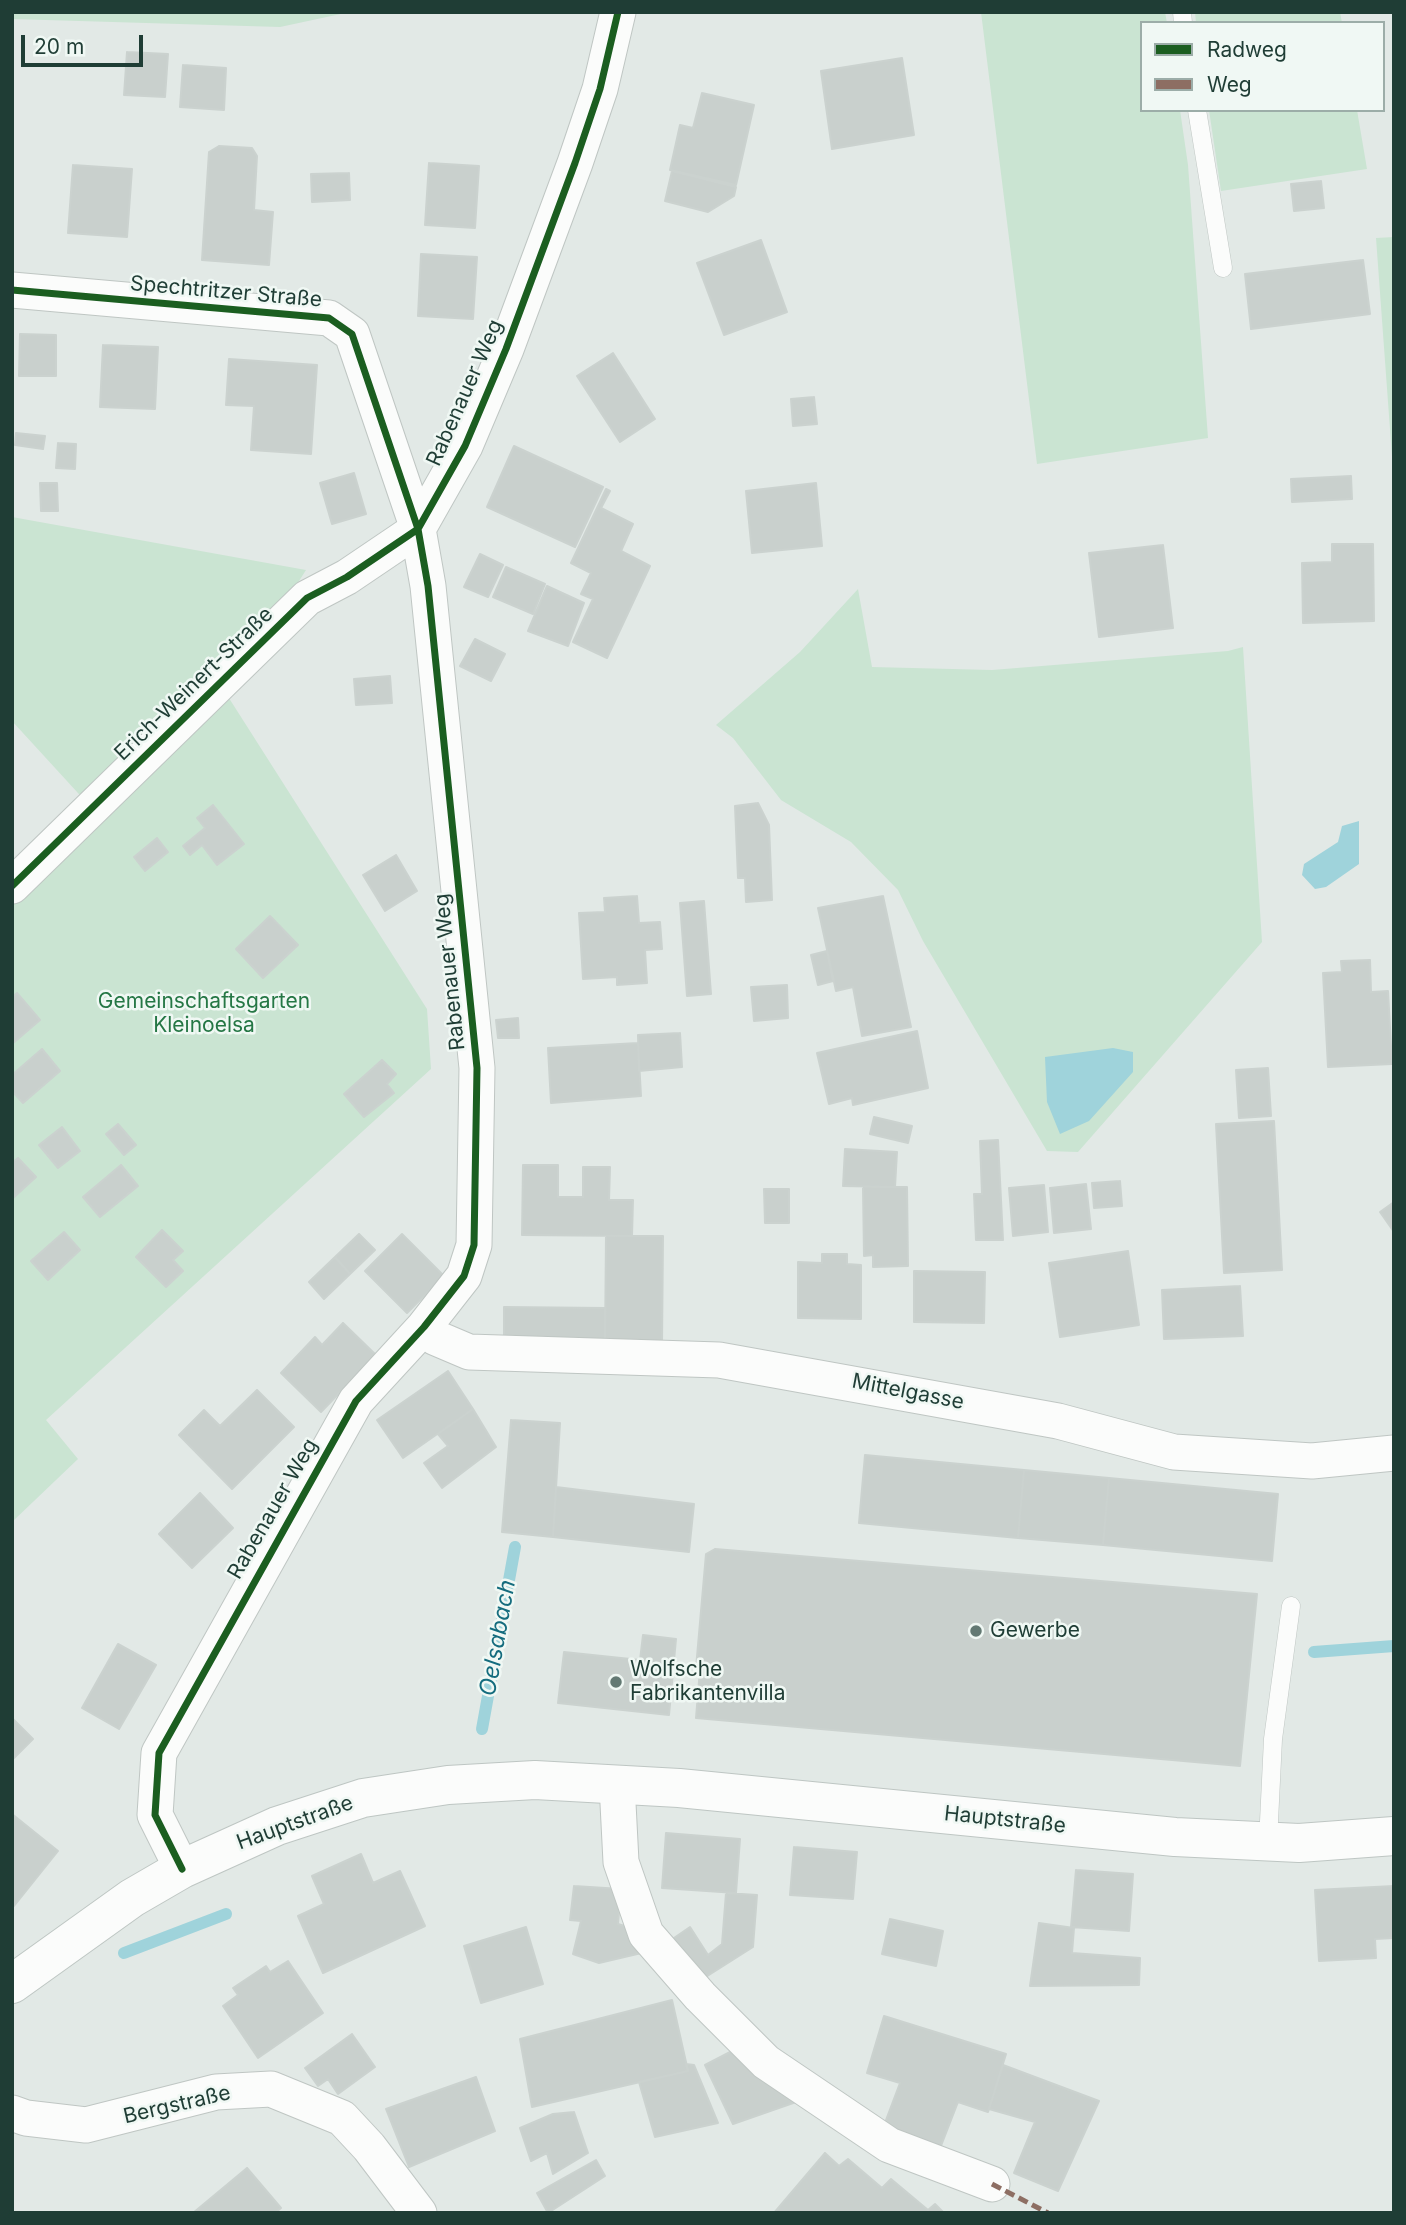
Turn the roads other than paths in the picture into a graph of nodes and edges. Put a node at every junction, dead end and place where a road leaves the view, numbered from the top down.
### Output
1 (618, 12) edge
2 (1197, 112) edge
3 (1223, 268) dead end
4 (12, 290) edge
5 (418, 529) junction
6 (12, 886) edge
7 (424, 1327) junction
8 (1394, 1453) edge
9 (1291, 1606) dead end
10 (617, 1784) junction
11 (1394, 1836) edge
12 (1268, 1842) junction
13 (183, 1869) junction
14 (12, 1984) edge
15 (12, 2113) edge
16 (992, 2184) dead end
17 (419, 2213) edge

1 - 5 street, Rabenauer Weg
2 - 3 lane
4 - 5 street, Spechtritzer Straße
5 - 6 street, Erich-Weinert-Straße
5 - 7 street, Rabenauer Weg
7 - 8 street, Mittelgasse
7 - 13 street, Rabenauer Weg
9 - 12 lane
10 - 12 main road, Hauptstraße
10 - 13 main road, Hauptstraße
10 - 16 street
11 - 12 main road, Hauptstraße
13 - 14 main road, Hauptstraße
15 - 17 street, Bergstraße

